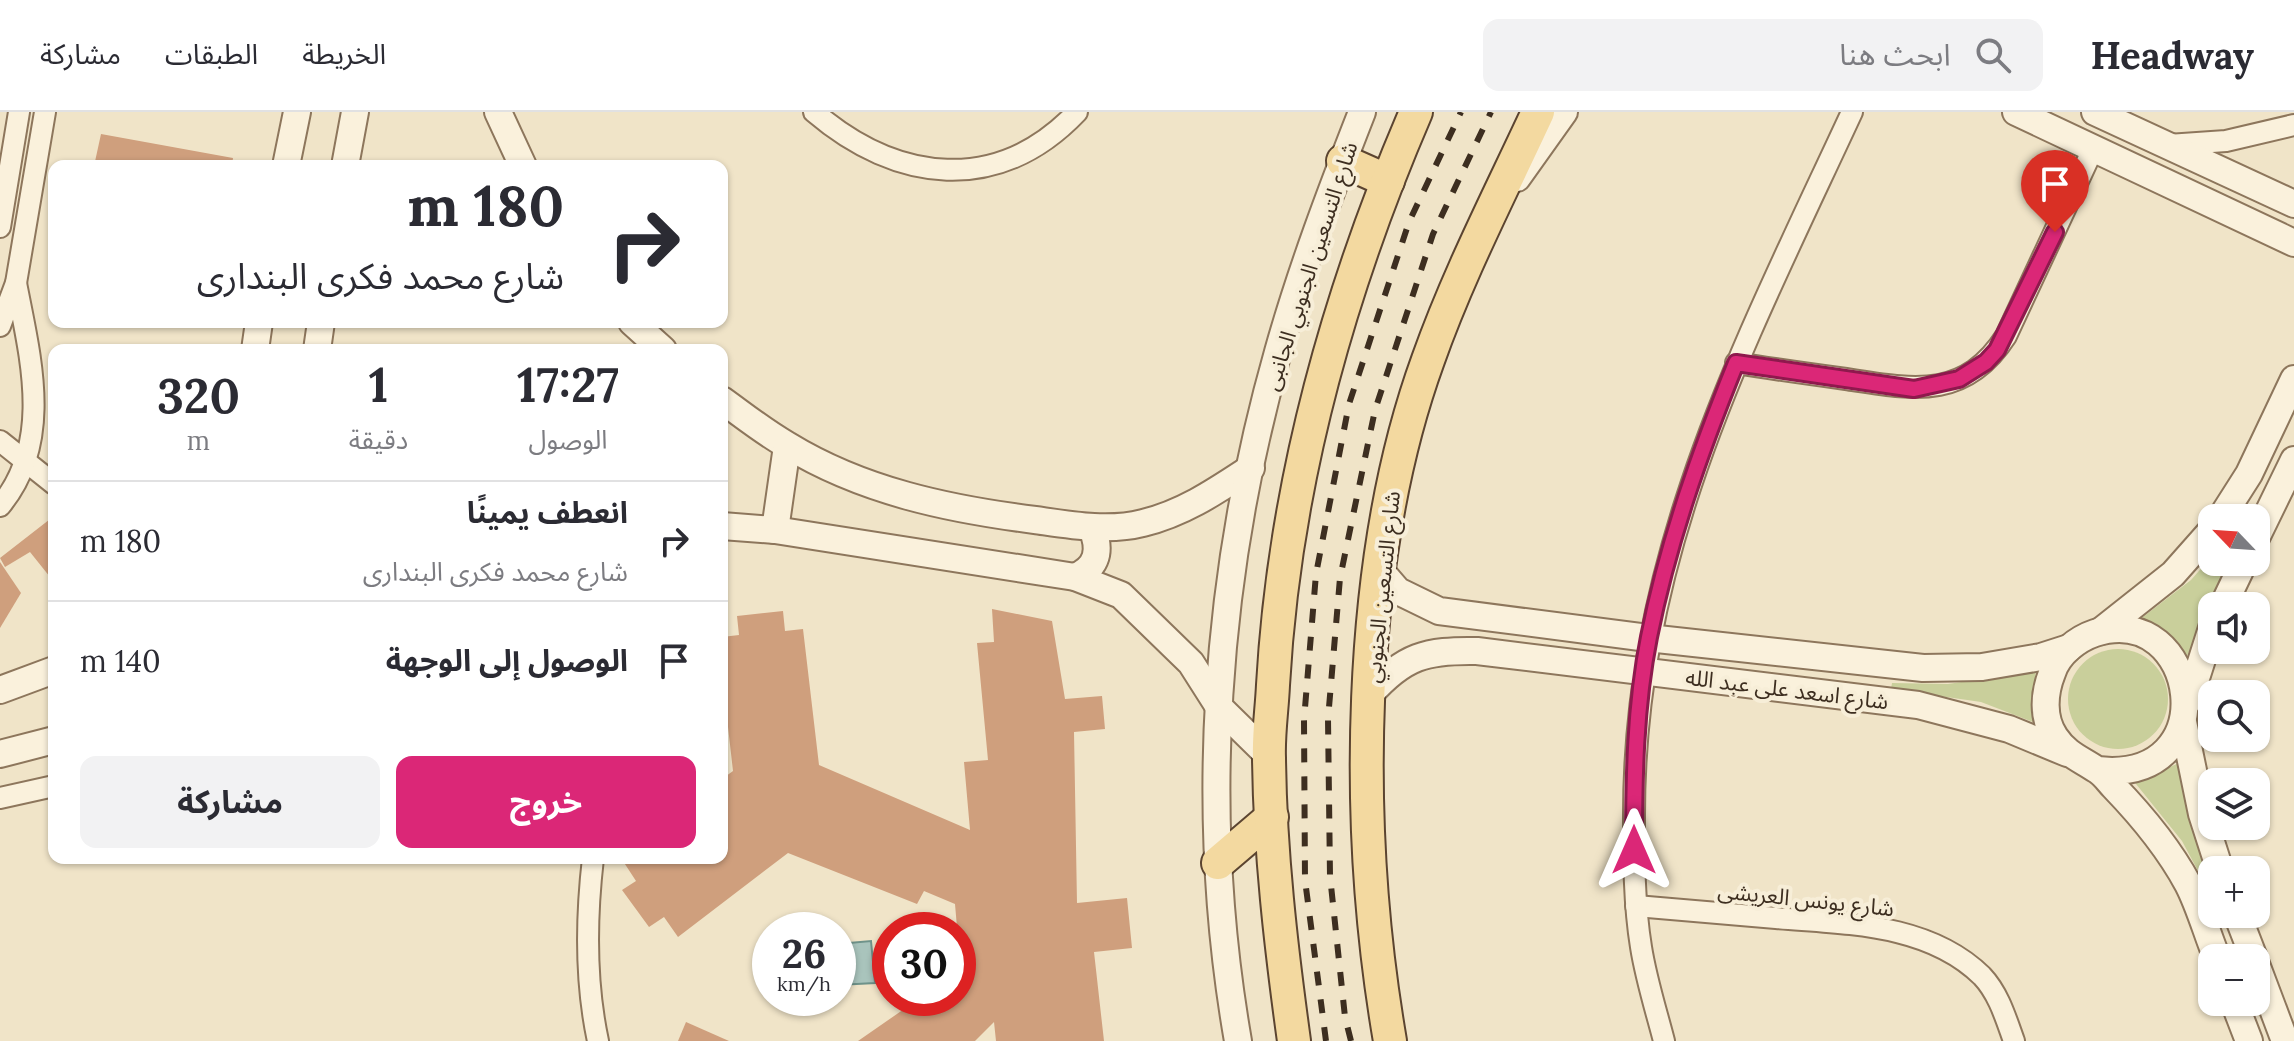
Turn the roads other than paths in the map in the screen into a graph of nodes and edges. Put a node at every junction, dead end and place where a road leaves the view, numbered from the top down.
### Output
1 (19, 112) edge
2 (45, 112) edge
3 (297, 112) edge
4 (355, 112) edge
5 (498, 112) edge
6 (814, 112) edge
7 (1077, 112) edge
8 (1362, 112) edge
9 (1416, 112) edge
10 (1538, 112) edge
11 (1564, 112) edge
12 (1852, 112) edge
13 (2016, 112) edge
14 (2095, 112) edge
15 (2294, 125) edge
16 (2165, 145) junction
17 (2093, 149) junction
18 (287, 160) edge
19 (346, 160) edge
20 (520, 160) edge
21 (1343, 161) junction
22 (1388, 181) junction
23 (1496, 202) junction
24 (2294, 204) edge
25 (0, 227) edge
26 (2294, 243) edge
27 (16, 283) junction
28 (0, 326) edge
29 (639, 328) edge
30 (656, 344) edge
31 (1736, 363) junction
32 (2294, 379) edge
33 (728, 404) edge
34 (0, 441) edge
35 (787, 446) junction
36 (0, 459) edge
37 (2294, 460) edge
38 (1251, 468) junction
39 (48, 479) edge
40 (48, 488) edge
41 (2288, 490) edge
42 (2230, 504) edge
43 (0, 506) edge
44 (2270, 517) edge
45 (728, 526) edge
46 (1092, 528) junction
47 (775, 530) junction
48 (2198, 546) edge
49 (1379, 569) junction
50 (1075, 577) junction
51 (2101, 631) junction
52 (1648, 638) junction
53 (2069, 648) junction
54 (2201, 664) edge
55 (48, 672) edge
56 (1643, 672) junction
57 (0, 690) edge
58 (1370, 694) junction
59 (1219, 707) junction
60 (2185, 715) junction
61 (48, 742) edge
62 (2067, 753) junction
63 (0, 754) edge
64 (1268, 755) junction
65 (2097, 770) junction
66 (48, 787) edge
67 (0, 798) edge
68 (1272, 817) junction
69 (2216, 856) edge
70 (1218, 863) junction
71 (593, 864) edge
72 (1636, 906) junction
73 (2211, 944) edge
74 (2270, 1001) edge
75 (2239, 1016) edge
76 (598, 1041) edge
77 (1238, 1041) edge
78 (1294, 1041) edge
79 (1390, 1041) edge
80 (1664, 1041) edge
81 (2014, 1041) edge
82 (2249, 1041) edge
83 (2285, 1041) edge

1 - 25 street
2 - 27 street
3 - 18 street
4 - 19 street
5 - 20 street
6 - 7 street
8 - 21 street, شارع التسعين الجنوبي الجانبى
9 - 22 main road
10 - 23 main road, شارع التسعين الجنوبي
11 - 23 street
12 - 31 street
13 - 17 street
14 - 16 street
15 - 16 street
16 - 24 street
17 - 26 street
17 - 31 street
21 - 22 main road
21 - 38 street, شارع التسعين الجنوبي الجانبى
22 - 64 main road
23 - 49 main road, شارع التسعين الجنوبي
27 - 28 street
27 - 43 street
29 - 30 street
31 - 52 street
32 - 42 street
33 - 35 street
34 - 39 street
35 - 46 street
35 - 47 street
36 - 40 street
37 - 41 street
38 - 46 street
38 - 59 street, شارع التسعين الجنوبي الجانبى
41 - 44 street
45 - 47 street
46 - 50 street
47 - 50 street
48 - 51 street
49 - 52 street, شارع اسعد على عبد الله
49 - 58 main road, شارع التسعين الجنوبي
50 - 59 street
51 - 53 street
51 - 60 street
52 - 53 street, شارع اسعد على عبد الله
52 - 56 street
53 - 62 street
54 - 60 street
55 - 57 street
56 - 58 street, شارع اسعد على عبد الله
56 - 62 street, شارع اسعد على عبد الله
56 - 72 street
58 - 79 main road, شارع التسعين الجنوبي
59 - 64 street
59 - 70 street, شارع التسعين الجنوبي الجانبى
60 - 65 street
60 - 69 street
61 - 63 street
62 - 65 street
64 - 68 main road
65 - 73 street
66 - 67 street
68 - 70 main road
68 - 78 main road
70 - 77 street, شارع التسعين الجنوبي الجانبى
71 - 76 street
72 - 80 street
72 - 81 street, شارع يونس العريشى
74 - 83 street
75 - 82 street

